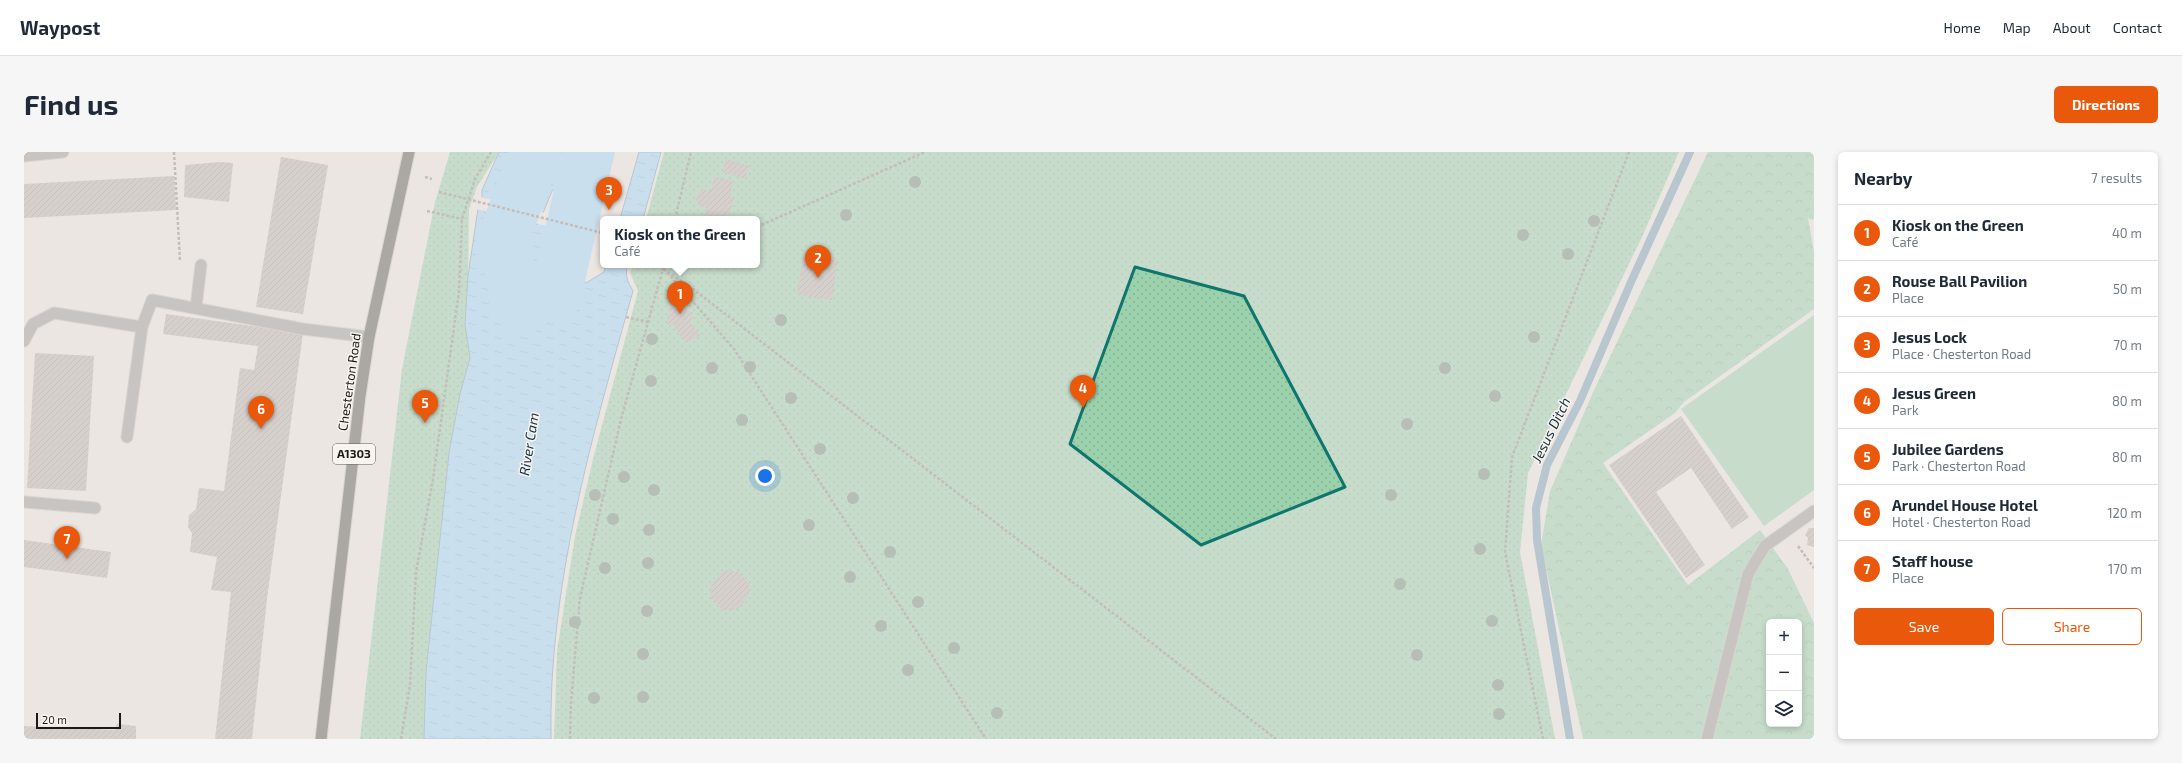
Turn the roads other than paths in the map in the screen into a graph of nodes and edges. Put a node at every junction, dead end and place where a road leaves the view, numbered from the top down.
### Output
1 (63, 152) edge
2 (409, 152) edge
3 (24, 156) edge
4 (201, 265) road end
5 (196, 307) junction
6 (142, 327) junction
7 (369, 337) junction
8 (24, 341) edge
9 (127, 437) dead end
10 (24, 502) edge
11 (95, 508) dead end
12 (1814, 511) edge
13 (321, 739) edge
14 (1706, 739) edge

1 - 3 street
2 - 7 main road, Chesterton Road / A1303
4 - 5 street
5 - 6 street
5 - 7 street
6 - 8 street
6 - 9 street
7 - 13 main road, Chesterton Road / A1303
10 - 11 street
12 - 14 street

